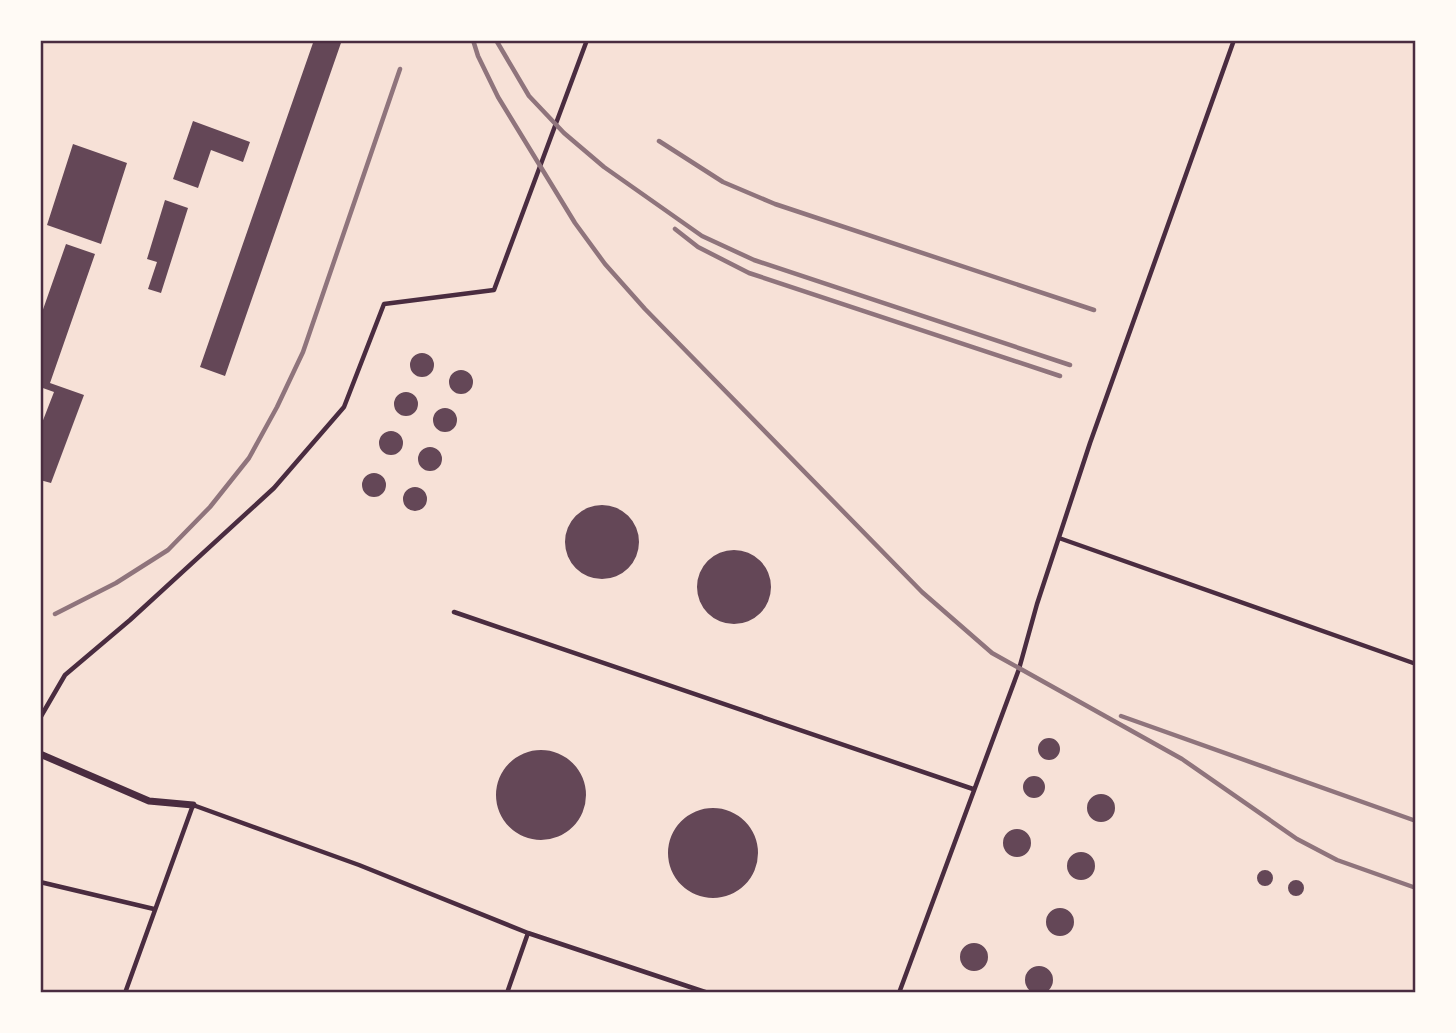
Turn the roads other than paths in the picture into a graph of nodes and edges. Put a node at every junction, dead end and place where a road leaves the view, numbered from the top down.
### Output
1 (587, 40) edge
2 (1234, 40) edge
3 (1059, 538) junction
4 (454, 612) dead end
5 (1416, 664) edge
6 (40, 718) edge
7 (40, 754) edge
8 (973, 789) junction
9 (193, 805) junction
10 (40, 882) edge
11 (154, 909) junction
12 (528, 933) junction
13 (125, 993) edge
14 (507, 993) edge
15 (708, 993) edge
16 (899, 993) edge

1 - 6 lane
2 - 3 lane
3 - 5 lane
3 - 8 lane
4 - 8 lane
7 - 9 street
8 - 16 lane
9 - 11 lane
9 - 12 lane
10 - 11 lane
11 - 13 lane
12 - 14 lane
12 - 15 lane

